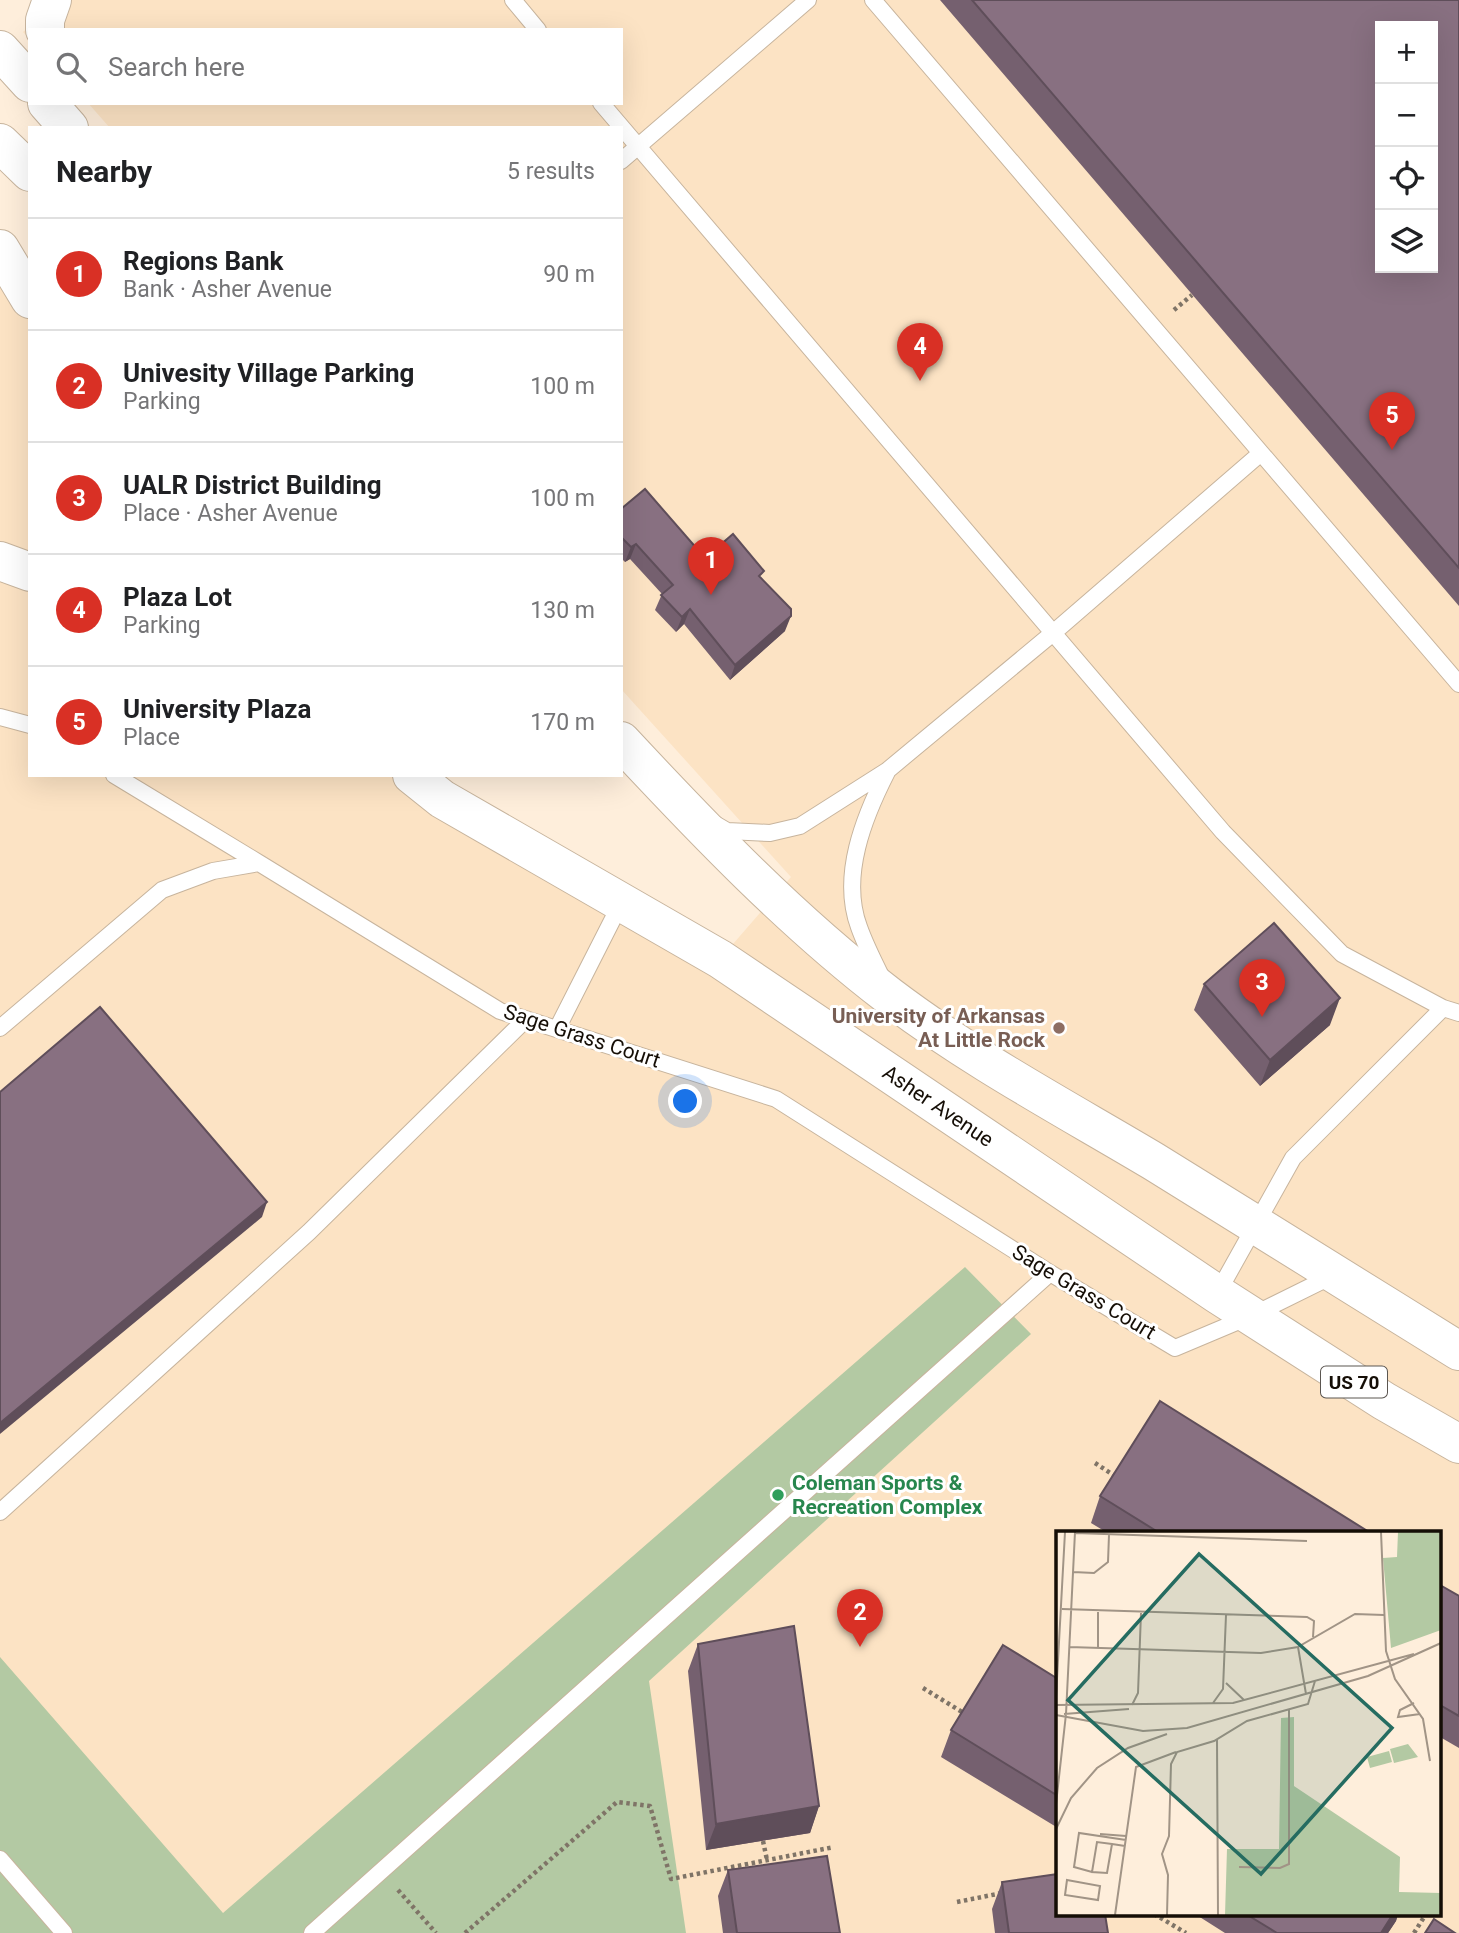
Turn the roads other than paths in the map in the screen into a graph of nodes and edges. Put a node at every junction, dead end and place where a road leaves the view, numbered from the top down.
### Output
1 (52, 0) edge
2 (513, 0) edge
3 (808, 0) edge
4 (873, 0) edge
5 (45, 28) edge
6 (536, 28) edge
7 (0, 50) edge
8 (28, 81) edge
9 (603, 105) edge
10 (620, 126) edge
11 (623, 129) edge
12 (0, 143) edge
13 (638, 147) junction
14 (623, 159) edge
15 (28, 170) edge
16 (0, 249) edge
17 (28, 296) edge
18 (1261, 453) junction
19 (0, 561) edge
20 (28, 571) edge
21 (1053, 633) junction
22 (1459, 684) edge
23 (0, 717) edge
24 (28, 724) edge
25 (623, 743) edge
26 (888, 770) junction
27 (117, 777) edge
28 (404, 777) edge
29 (414, 777) edge
30 (442, 799) junction
31 (682, 806) junction
32 (259, 863) junction
33 (621, 902) junction
34 (890, 996) junction
35 (1451, 1010) edge
36 (526, 1019) junction
37 (0, 1028) edge
38 (557, 1029) junction
39 (1256, 1225) junction
40 (1051, 1273) junction
41 (1336, 1274) junction
42 (1217, 1294) junction
43 (1251, 1316) junction
44 (1459, 1351) edge
45 (1459, 1444) edge
46 (0, 1512) edge
47 (0, 1859) edge
48 (64, 1933) edge
49 (312, 1933) edge

1 - 5 main road
2 - 6 lane
3 - 13 lane
4 - 18 lane
7 - 8 main road
9 - 10 lane
11 - 13 lane
12 - 15 main road
13 - 14 lane
13 - 21 lane
16 - 17 main road
18 - 21 lane
18 - 22 lane
19 - 20 main road
21 - 26 lane
21 - 35 lane
23 - 24 lane
25 - 31 main road
26 - 31 lane
26 - 34 lane
27 - 32 lane, Sage Grass Court
28 - 30 main road
29 - 30 main road, Asher Avenue / US 70
30 - 33 main road, Asher Avenue / US 70
31 - 34 main road
32 - 36 lane, Sage Grass Court
32 - 37 lane
33 - 38 lane
33 - 42 main road, Asher Avenue / US 70
34 - 39 main road
35 - 39 lane
36 - 38 lane, Sage Grass Court
36 - 46 lane
38 - 40 lane, Sage Grass Court
39 - 41 main road
39 - 42 lane
40 - 43 lane, Sage Grass Court
40 - 49 lane
41 - 43 lane, Sage Grass Court
41 - 44 main road
42 - 43 main road, Asher Avenue / US 70
43 - 45 main road, Asher Avenue / US 70
47 - 48 lane

